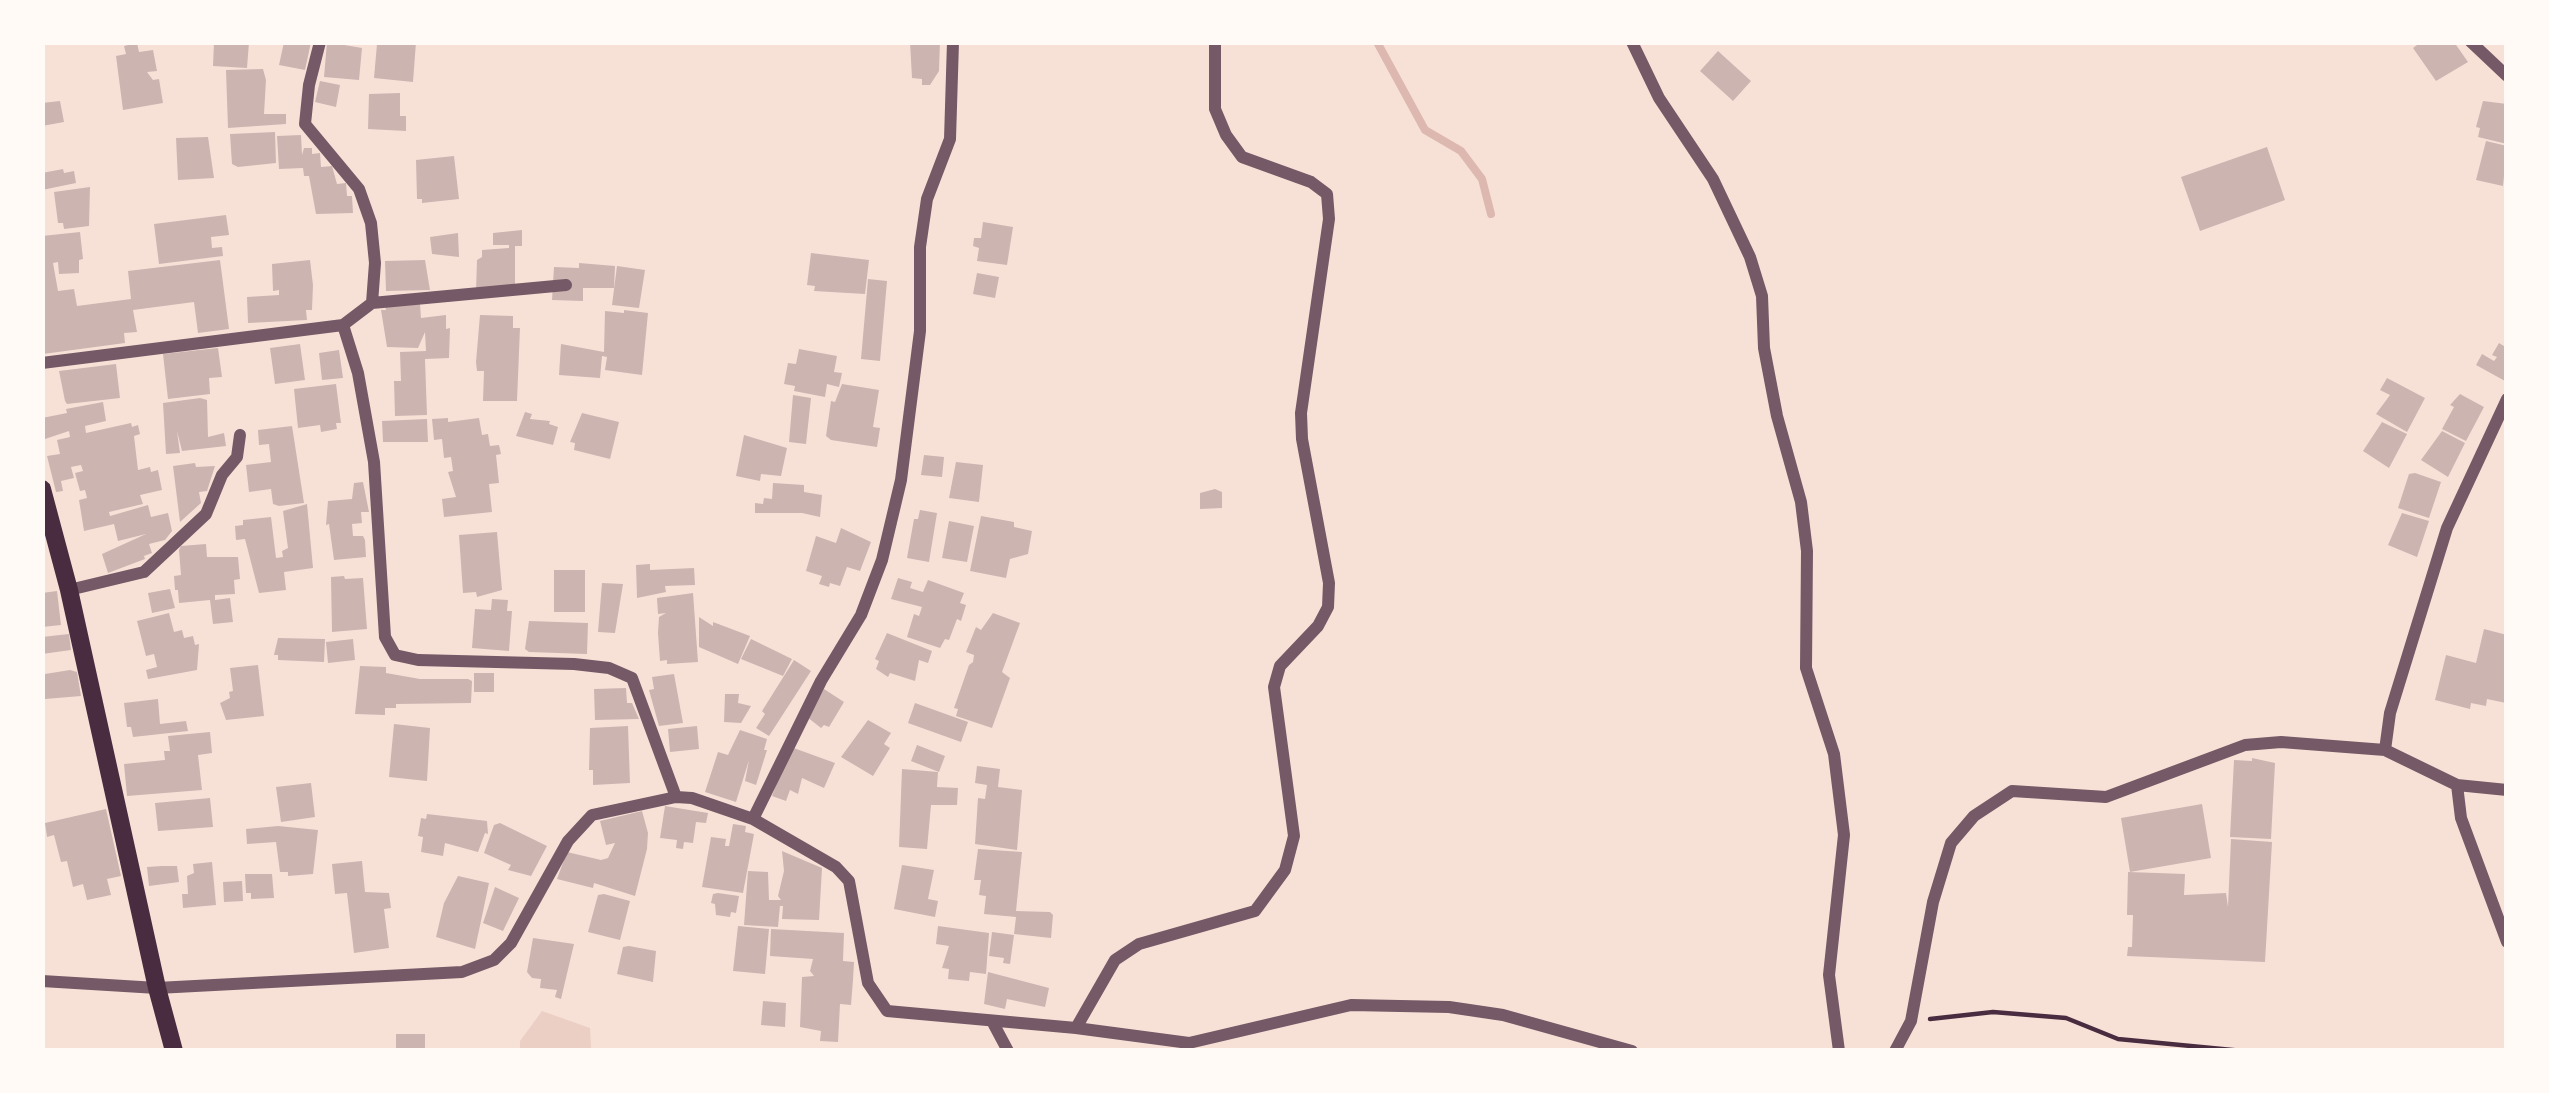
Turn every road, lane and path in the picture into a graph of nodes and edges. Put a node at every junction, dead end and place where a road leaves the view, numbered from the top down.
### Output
1 (320, 42) edge
2 (953, 42) edge
3 (1215, 42) edge
4 (1632, 42) edge
5 (2476, 45) edge
6 (2507, 76) edge
7 (566, 285) dead end
8 (372, 303) junction
9 (343, 325) junction
10 (42, 363) edge
11 (2507, 399) edge
12 (240, 436) dead end
13 (42, 489) edge
14 (69, 590) junction
15 (2385, 750) junction
16 (2457, 785) junction
17 (2507, 790) edge
18 (676, 797) junction
19 (753, 819) junction
20 (2507, 942) edge
21 (42, 981) edge
22 (157, 988) junction
23 (992, 1021) junction
24 (1911, 1021) junction
25 (1076, 1028) junction
26 (174, 1051) edge
27 (1008, 1051) edge
28 (1632, 1051) edge
29 (1839, 1051) edge
30 (1895, 1051) edge
31 (2243, 1051) edge

1 - 8 street
2 - 19 street
3 - 25 street
4 - 29 street
5 - 6 street
7 - 8 street
8 - 9 street
9 - 10 street
9 - 18 street
11 - 15 street
12 - 14 street
13 - 14 main road
14 - 22 main road
15 - 16 street
15 - 24 street
16 - 17 street
16 - 20 street
18 - 19 street
18 - 22 street
19 - 23 street
21 - 22 street
22 - 26 main road
23 - 25 street
23 - 27 street
24 - 30 street
24 - 31 path
25 - 28 street

